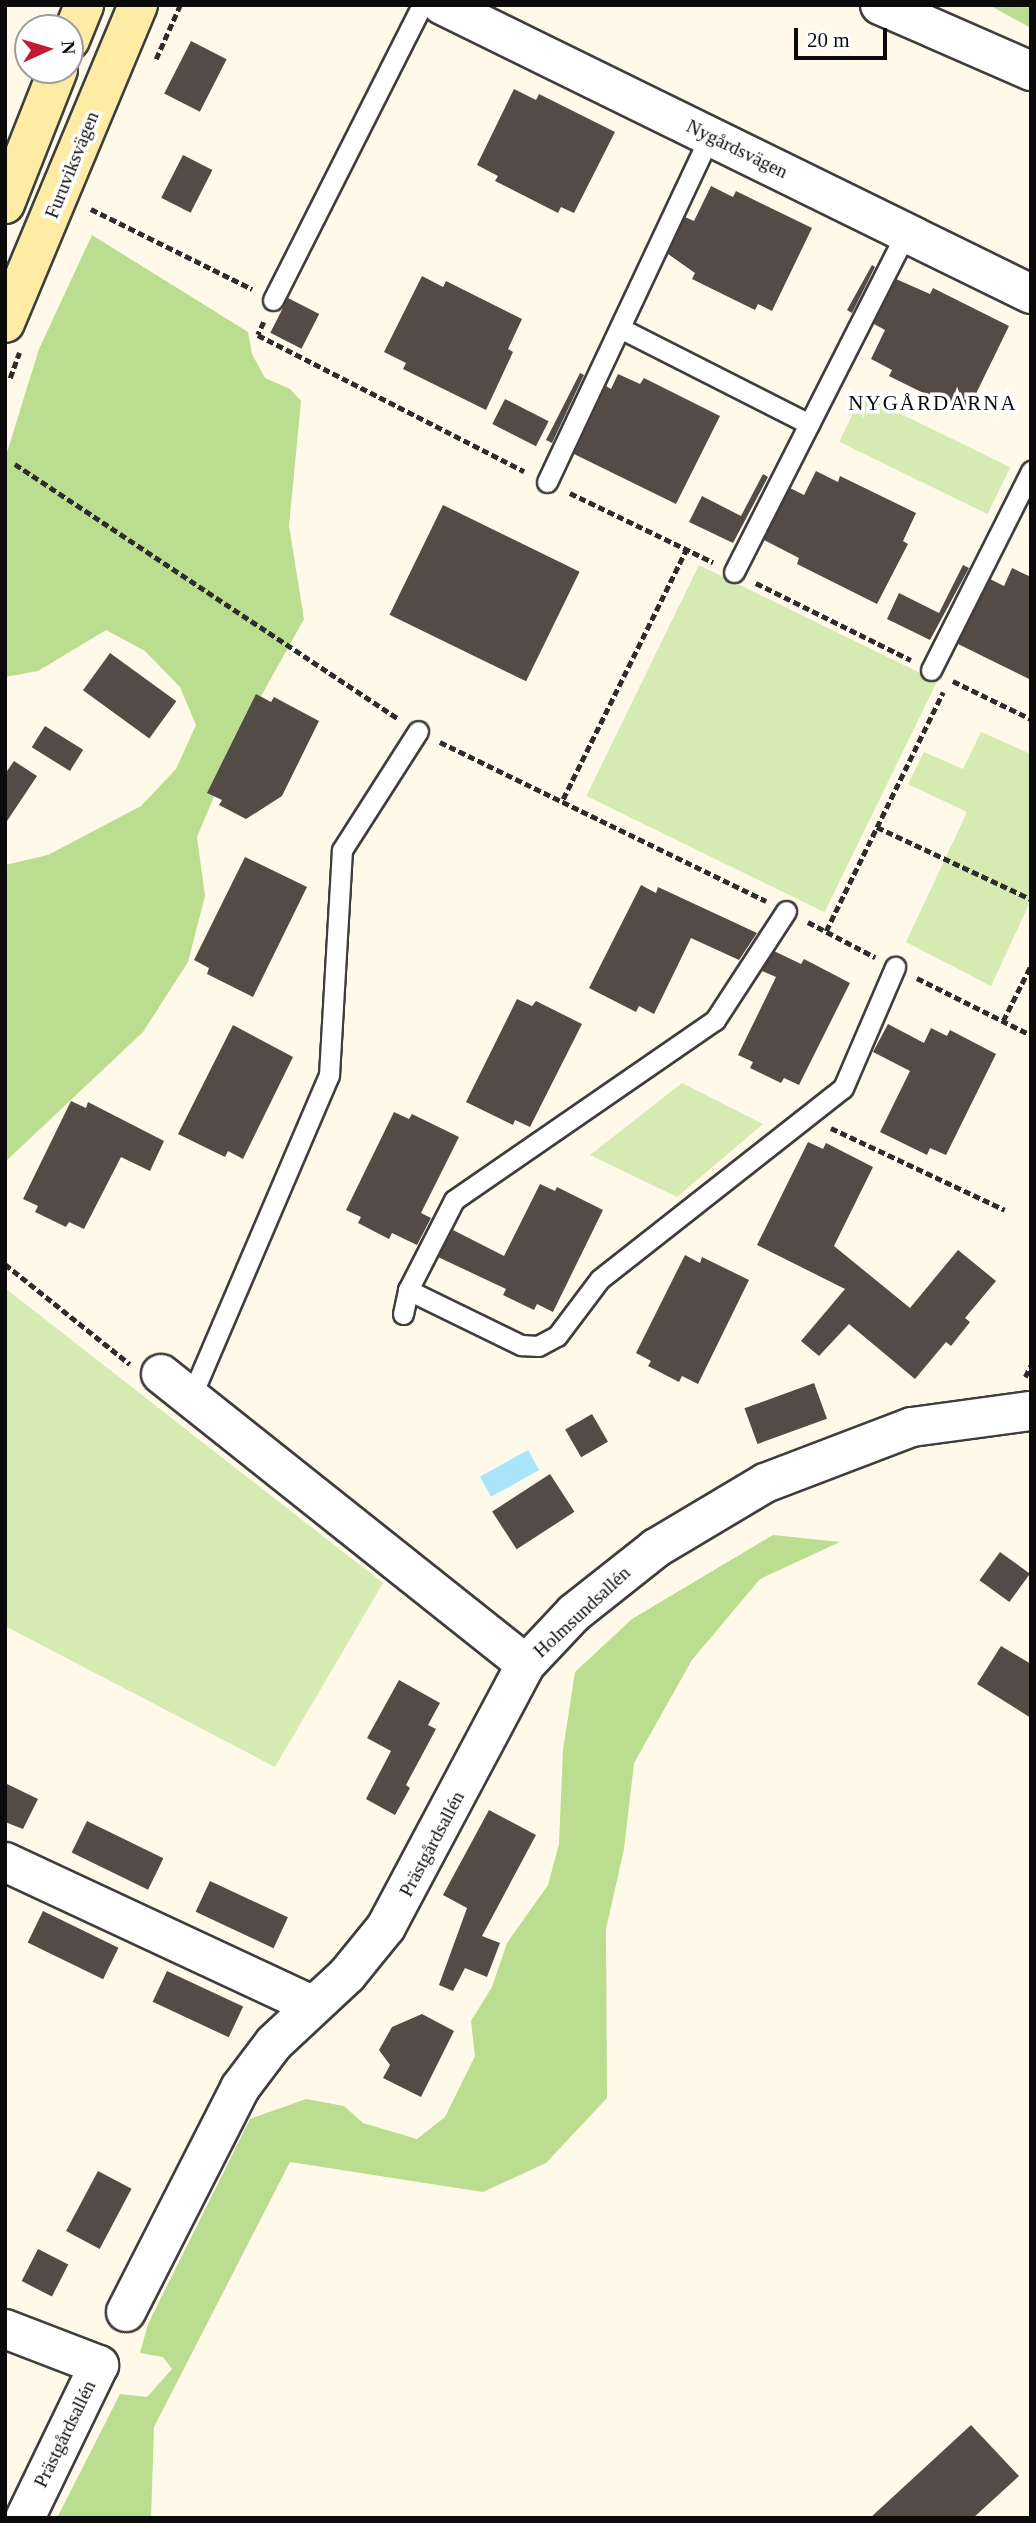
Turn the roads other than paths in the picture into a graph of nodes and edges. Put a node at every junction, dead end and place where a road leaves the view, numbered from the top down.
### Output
1 (138, 5) edge
2 (422, 5) edge
3 (442, 5) edge
4 (880, 5) edge
5 (1031, 71) edge
6 (52, 84) edge
7 (710, 136) junction
8 (5, 204) edge
9 (906, 233) junction
10 (1031, 294) edge
11 (273, 300) road end
12 (5, 323) edge
13 (620, 328) junction
14 (809, 424) junction
15 (1029, 479) edge
16 (547, 482) road end
17 (734, 572) road end
18 (931, 670) road end
19 (418, 732) road end
20 (786, 911) dead end
21 (895, 967) dead end
22 (408, 1290) junction
23 (403, 1314) dead end
24 (161, 1374) road end
25 (191, 1397) junction
26 (1031, 1411) edge
27 (526, 1664) junction
28 (5, 1862) edge
29 (313, 2005) junction
30 (126, 2312) dead end
31 (5, 2329) edge
32 (24, 2518) edge

1 - 12 main road, Furuviksvägen
2 - 11 lane
3 - 7 street, Nygårdsvägen
4 - 5 street
6 - 8 main road
7 - 9 street, Nygårdsvägen
7 - 13 lane
9 - 10 street, Nygårdsvägen
9 - 14 lane
13 - 14 lane
13 - 16 lane
14 - 17 lane
15 - 18 lane
19 - 25 lane
20 - 22 lane
21 - 22 lane
22 - 23 lane
24 - 25 street, Holmsundsallén
25 - 27 street, Holmsundsallén
26 - 27 street, Holmsundsallén
27 - 29 street, Prästgårdsallén
28 - 29 street
29 - 30 street, Prästgårdsallén
31 - 32 street, Prästgårdsallén

